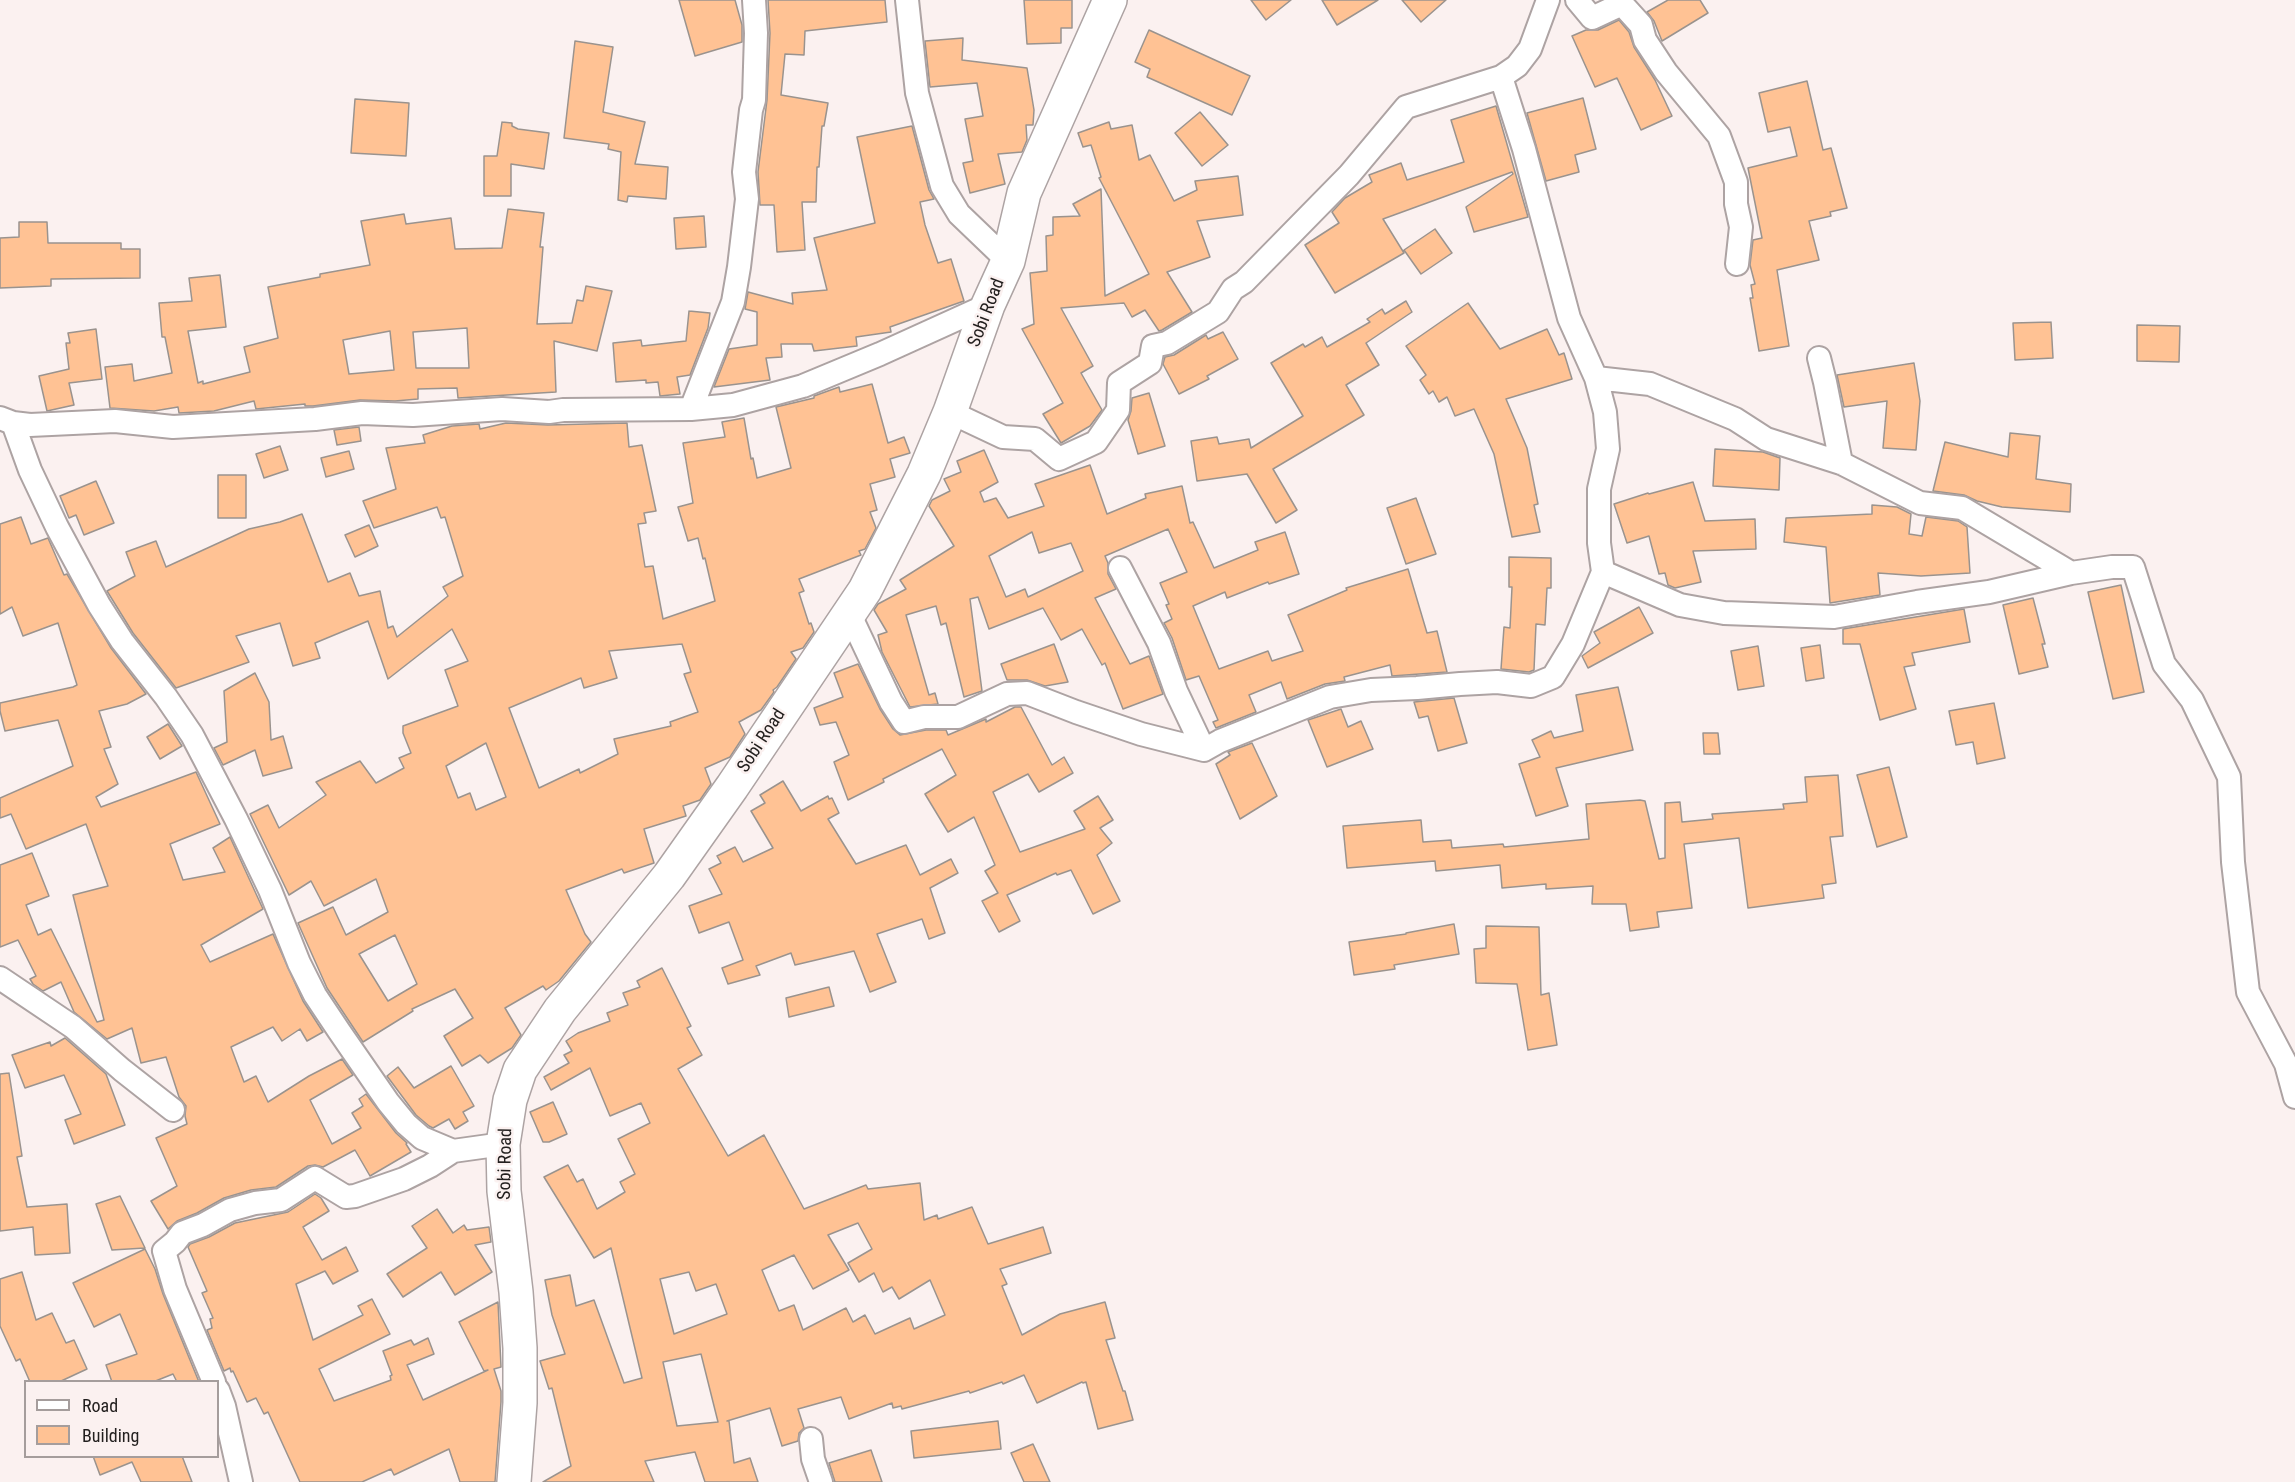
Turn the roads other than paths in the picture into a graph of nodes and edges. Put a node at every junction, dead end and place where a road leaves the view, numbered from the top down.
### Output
1 (754, 0) edge
2 (907, 0) edge
3 (1110, 0) edge
4 (1548, 0) edge
5 (1577, 0) edge
6 (1501, 77) junction
7 (1008, 261) junction
8 (1737, 264) dead end
9 (988, 305) junction
10 (1819, 358) dead end
11 (1596, 378) junction
12 (691, 409) junction
13 (950, 412) junction
14 (6, 420) edge
15 (1841, 463) junction
16 (1120, 568) dead end
17 (1603, 572) junction
18 (2071, 573) junction
19 (849, 613) junction
20 (1204, 750) junction
21 (0, 978) edge
22 (2295, 1098) edge
23 (173, 1110) dead end
24 (503, 1144) junction
25 (453, 1151) junction
26 (213, 1380) edge
27 (219, 1393) edge
28 (811, 1439) dead end
29 (241, 1482) edge
30 (514, 1482) edge
31 (821, 1482) edge

1 - 12 street
2 - 7 street
3 - 7 highway, Sobi Road
4 - 6 street
5 - 8 street
6 - 11 street
6 - 13 street
7 - 9 highway, Sobi Road
9 - 12 street
9 - 13 highway, Sobi Road
10 - 15 street
11 - 15 street
11 - 17 street
12 - 14 street
13 - 19 highway, Sobi Road
14 - 25 street
15 - 18 street
16 - 20 street
17 - 18 street
17 - 20 street
18 - 22 street
19 - 20 street
19 - 24 highway, Sobi Road
21 - 23 street
24 - 25 street
24 - 30 highway, Sobi Road
25 - 26 street
27 - 29 street
28 - 31 street

